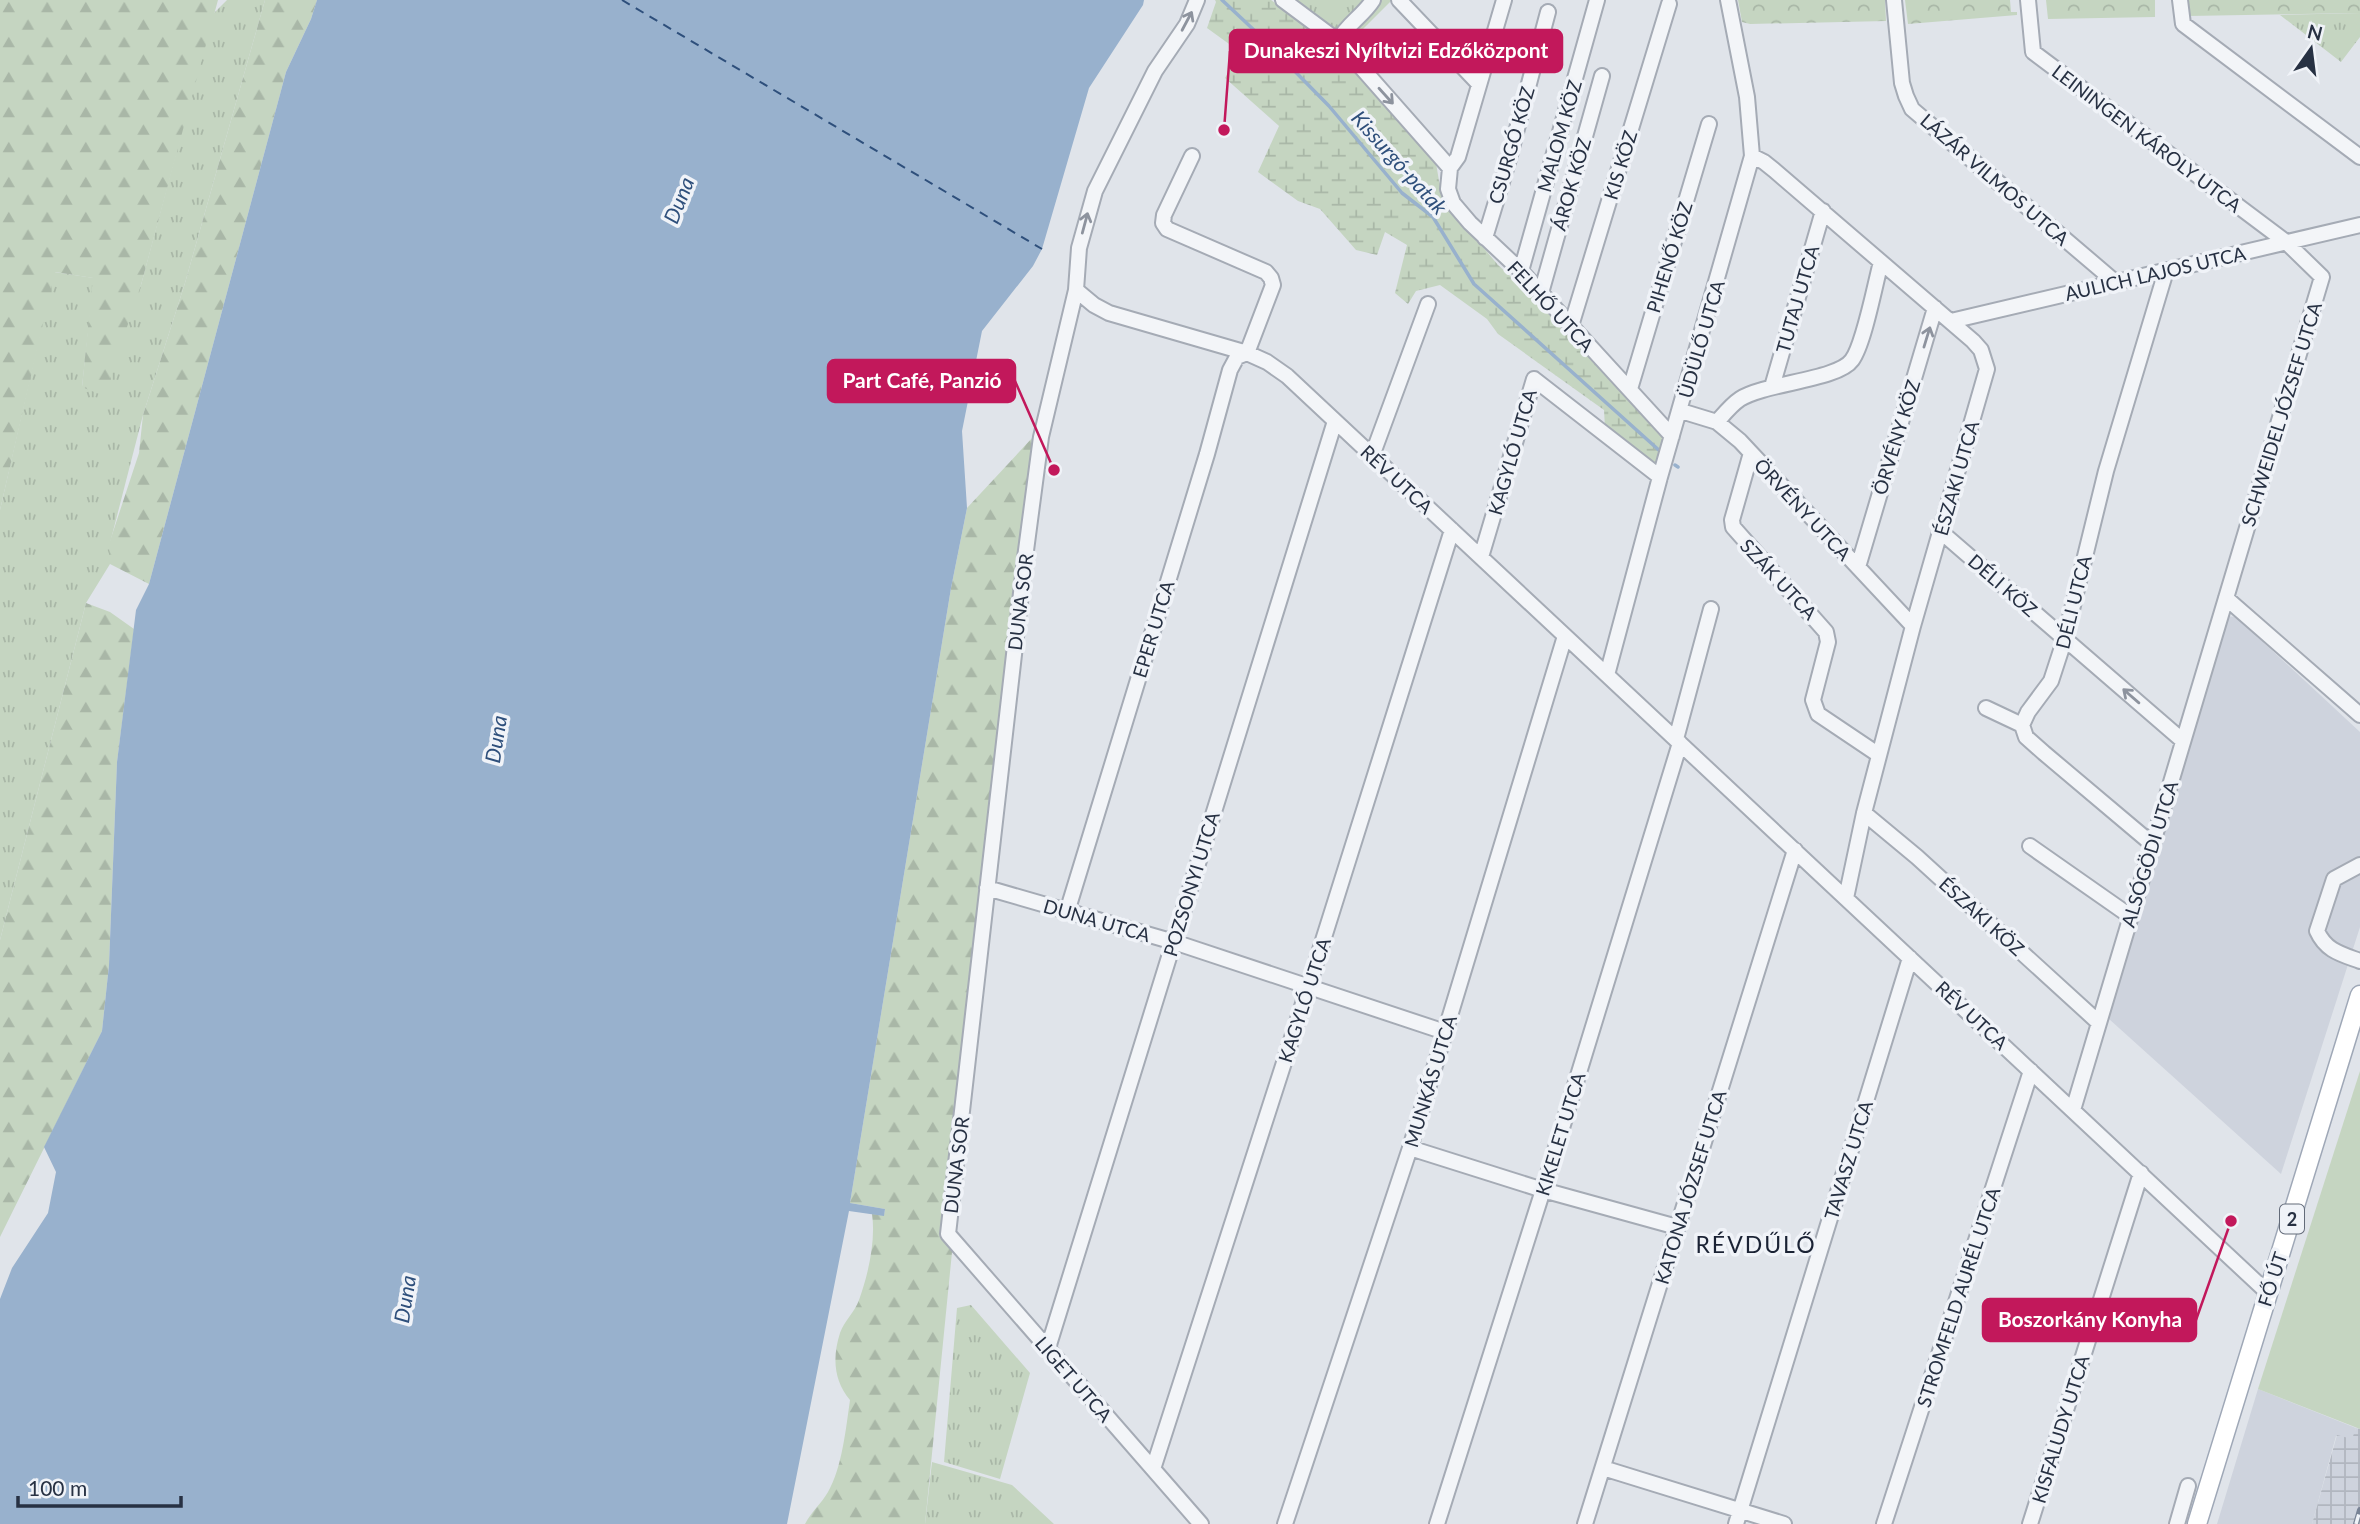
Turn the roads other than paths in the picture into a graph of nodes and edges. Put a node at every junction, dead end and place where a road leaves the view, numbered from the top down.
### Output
1 (1197, 0) edge
2 (1283, 0) edge
3 (1373, 0) edge
4 (1399, 0) edge
5 (1504, 0) edge
6 (1597, 0) edge
7 (1728, 0) edge
8 (1894, 0) edge
9 (2028, 0) edge
10 (2180, 0) edge
11 (1669, 4) dead end
12 (1548, 12) dead end
13 (1341, 35) junction
14 (1602, 75) dead end
15 (1479, 84) junction
16 (1709, 124) dead end
17 (1192, 156) dead end
18 (1752, 156) junction
19 (2360, 157) edge
20 (1450, 168) junction
21 (1823, 211) junction
22 (2360, 225) edge
23 (1485, 238) junction
24 (2286, 242) junction
25 (1881, 261) junction
26 (1521, 271) junction
27 (2166, 271) junction
28 (2114, 281) junction
29 (1076, 290) junction
30 (1541, 293) junction
31 (1427, 304) dead end
32 (1935, 308) junction
33 (1951, 321) junction
34 (1571, 326) junction
35 (1247, 353) junction
36 (1772, 387) junction
37 (1630, 389) junction
38 (1681, 411) junction
39 (1335, 421) junction
40 (1717, 422) junction
41 (1672, 436) junction
42 (1751, 453) junction
43 (1373, 456) junction
44 (1660, 477) junction
45 (1452, 530) junction
46 (1940, 531) junction
47 (1481, 557) junction
48 (1858, 567) junction
49 (2226, 598) junction
50 (1711, 609) dead end
51 (1913, 626) junction
52 (1565, 636) junction
53 (2065, 638) junction
54 (1607, 675) junction
55 (1986, 708) dead end
56 (2360, 715) edge
57 (2022, 725) junction
58 (1678, 741) junction
59 (2183, 741) junction
60 (1878, 755) junction
61 (1864, 813) junction
62 (2152, 844) junction
63 (2030, 846) dead end
64 (1795, 850) junction
65 (2360, 865) edge
66 (987, 888) junction
67 (1846, 898) junction
68 (1067, 912) junction
69 (2130, 916) junction
70 (1174, 942) junction
71 (1910, 958) junction
72 (2360, 961) edge
73 (1309, 985) junction
74 (2360, 995) edge
75 (2098, 1022) junction
76 (1445, 1032) junction
77 (2031, 1071) junction
78 (2073, 1110) junction
79 (1410, 1149) junction
80 (2141, 1173) junction
81 (1543, 1190) junction
82 (1677, 1227) junction
83 (948, 1234) joint
84 (2268, 1293) junction
85 (1048, 1348) junction
86 (1603, 1468) junction
87 (1153, 1469) junction
88 (2188, 1486) dead end
89 (1740, 1509) junction
90 (1201, 1524) edge
91 (1285, 1524) edge
92 (1437, 1524) edge
93 (1585, 1524) edge
94 (1736, 1524) edge
95 (1784, 1524) edge
96 (1884, 1524) edge
97 (2031, 1524) edge
98 (2177, 1524) edge
99 (2197, 1524) edge

29 -> 1 street, DUNA SOR
2 - 13 street
3 - 13 street
4 - 15 street
5 - 15 street
6 - 26 street, MALOM KÖZ
7 - 18 street, ÜDÜLŐ UTCA
8 - 28 street, LÁZÁR VILMOS UTCA
9 - 24 street, LEININGEN KÁROLY UTCA
10 - 19 street
11 - 34 street, KIS KÖZ
12 - 23 street, CSURGÓ KÖZ
13 -> 20 street
14 - 30 street, ÁROK KÖZ
15 - 20 street
16 - 37 street, PIHENŐ KÖZ
17 - 35 street, EPER UTCA
18 - 21 street, ÉSZAKI UTCA
18 - 38 street, ÜDÜLŐ UTCA
20 - 23 street, FELHŐ UTCA
21 - 25 street, ÉSZAKI UTCA
21 - 36 street, TUTAJ UTCA
22 - 24 street, AULICH LAJOS UTCA
23 - 26 street, FELHŐ UTCA
24 - 27 street, AULICH LAJOS UTCA
24 - 49 street, SCHWEIDEL JÓZSEF UTCA
25 - 32 street, ÉSZAKI UTCA
25 - 36 street
26 - 30 street, FELHŐ UTCA
27 - 28 street, AULICH LAJOS UTCA
27 - 53 street, DÉLI UTCA
28 - 33 street, AULICH LAJOS UTCA
29 - 35 street, RÉV UTCA
29 - 66 street, DUNA SOR
30 - 34 street, FELHŐ UTCA
31 - 43 street
32 - 33 street, ÉSZAKI UTCA
48 -> 32 street, ÖRVÉNY KÖZ
33 - 46 street, ÉSZAKI UTCA
34 - 37 street, FELHŐ UTCA
35 - 39 street, RÉV UTCA
35 - 68 street, EPER UTCA
36 - 40 street
37 - 41 street, FELHŐ UTCA
38 - 40 street, ÖRVÉNY UTCA
38 - 41 street, ÜDÜLŐ UTCA
39 - 43 street, RÉV UTCA
39 - 70 street, POZSONYI UTCA
40 - 42 street, ÖRVÉNY UTCA
41 - 44 street, ÜDÜLŐ UTCA
42 - 48 street, ÖRVÉNY UTCA
42 - 60 street, SZÁK UTCA
43 - 45 street, RÉV UTCA
44 - 47 street, KAGYLÓ UTCA
44 - 54 street, ÜDÜLŐ UTCA
45 - 47 street, RÉV UTCA
45 - 73 street, KAGYLÓ UTCA
46 - 51 street, ÉSZAKI UTCA
46 - 53 street, DÉLI KÖZ
47 - 52 street, RÉV UTCA
48 - 51 street, ÖRVÉNY UTCA
49 - 56 street
49 - 59 street, ALSÓGÖDI UTCA
50 - 58 street
51 - 60 street, ÉSZAKI UTCA
52 - 54 street, RÉV UTCA
52 - 76 street, MUNKÁS UTCA
53 - 57 street, DÉLI UTCA
59 -> 53 street, DÉLI KÖZ
54 - 58 street, RÉV UTCA
55 - 57 street
57 - 62 street
58 - 64 street, RÉV UTCA
58 - 81 street, KIKELET UTCA
59 - 62 street, ALSÓGÖDI UTCA
60 - 61 street, ÉSZAKI UTCA
61 - 67 street, ÉSZAKI UTCA
61 - 75 street, ÉSZAKI KÖZ
62 - 69 street, ALSÓGÖDI UTCA
63 - 69 street
64 - 67 street, RÉV UTCA
64 - 82 street, KATONA JÓZSEF UTCA
65 - 72 street
66 - 68 street, DUNA UTCA
66 - 83 street, DUNA SOR
67 - 71 street, RÉV UTCA
68 - 70 street, DUNA UTCA
69 - 75 street, ALSÓGÖDI UTCA
70 - 73 street, DUNA UTCA
70 - 85 street, POZSONYI UTCA
71 - 77 street, RÉV UTCA
71 - 89 street, TAVASZ UTCA
73 - 76 street, DUNA UTCA
73 - 87 street, KAGYLÓ UTCA
74 - 84 main road, FŐ ÚT / 2
75 - 78 street, ALSÓGÖDI UTCA
76 - 79 street, MUNKÁS UTCA
77 - 78 street, RÉV UTCA
77 - 96 street, STROMFELD AURÉL UTCA
78 - 80 street, RÉV UTCA
79 - 81 street
79 - 91 street, MUNKÁS UTCA
80 - 84 street, RÉV UTCA
80 - 97 street, KISFALUDY UTCA
81 - 82 street
81 - 92 street, KIKELET UTCA
82 - 86 street, KATONA JÓZSEF UTCA
83 - 85 street, LIGET UTCA
84 - 99 main road, FŐ ÚT / 2
85 - 87 street, LIGET UTCA
86 - 89 street
86 - 93 street, KATONA JÓZSEF UTCA
87 - 90 street, LIGET UTCA
88 - 98 street
89 - 94 street, TAVASZ UTCA
89 - 95 street

